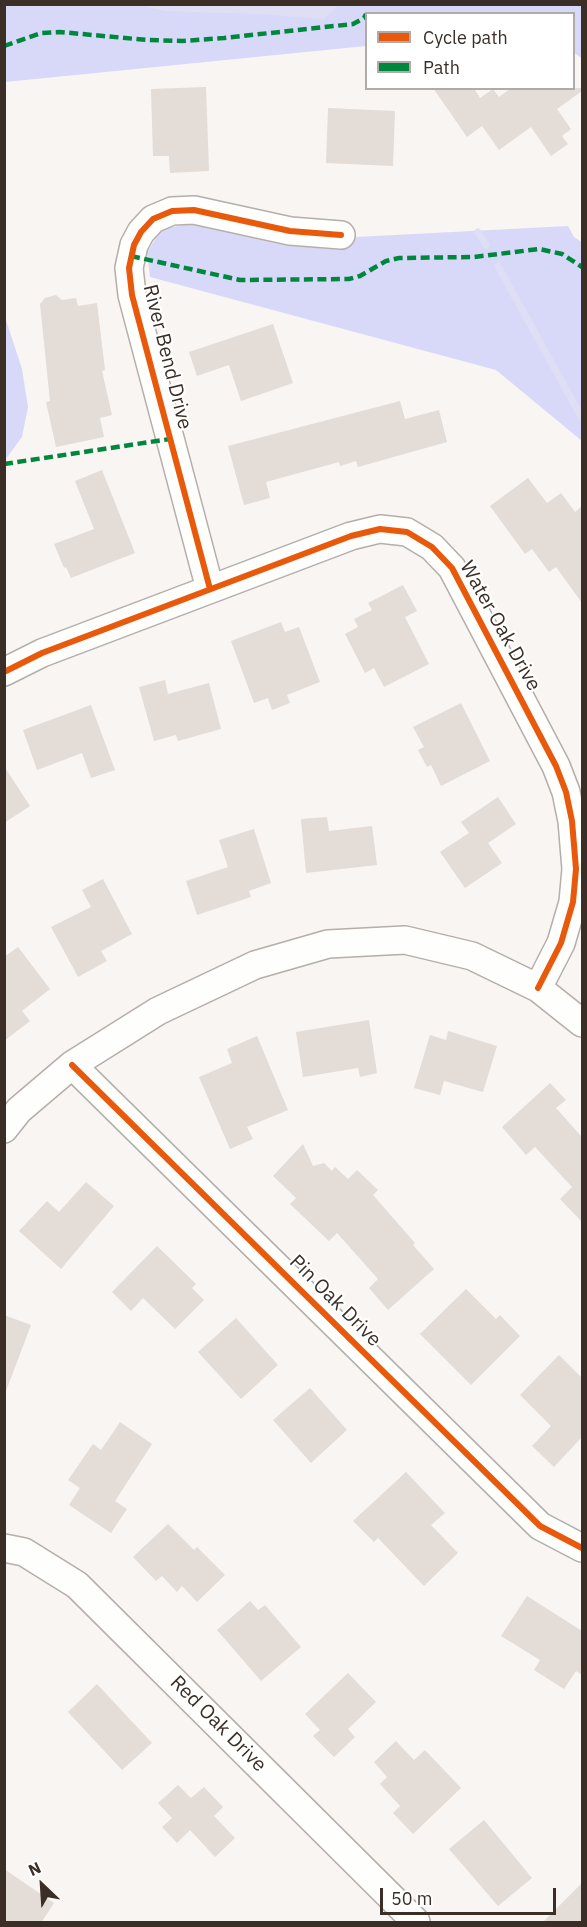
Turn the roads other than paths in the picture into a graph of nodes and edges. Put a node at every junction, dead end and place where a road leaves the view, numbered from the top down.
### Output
1 (341, 235) dead end
2 (210, 589) junction
3 (4, 672) edge
4 (538, 988) junction
5 (582, 1023) edge
6 (72, 1065) junction
7 (4, 1129) edge
8 (4, 1548) edge
9 (582, 1548) edge
10 (416, 1923) edge

1 - 2 street, River Bend Drive
2 - 3 street, Water Oak Drive
2 - 4 street, Water Oak Drive
4 - 5 street
4 - 6 street
6 - 7 street
6 - 9 street, Pin Oak Drive
8 - 10 street, Red Oak Drive

